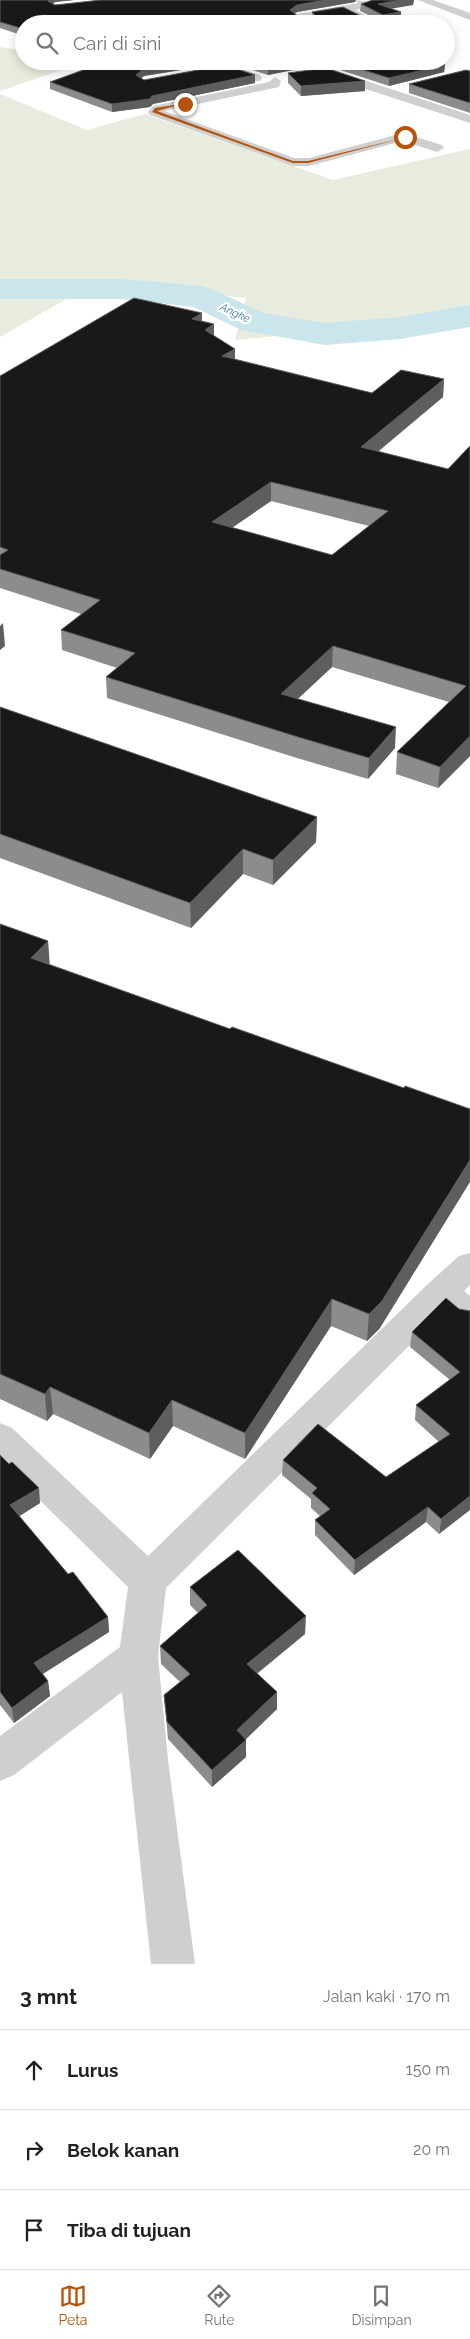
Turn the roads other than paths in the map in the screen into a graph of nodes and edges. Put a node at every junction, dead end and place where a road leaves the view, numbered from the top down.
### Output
1 (361, 0) edge
2 (423, 0) edge
3 (344, 9) junction
4 (304, 15) edge
5 (357, 15) edge
6 (470, 17) edge
7 (212, 70) edge
8 (230, 70) edge
9 (320, 72) edge
10 (196, 73) edge
11 (415, 86) edge
12 (390, 92) junction
13 (470, 119) edge
14 (437, 148) dead end
15 (470, 1265) edge
16 (441, 1292) junction
17 (470, 1313) edge
18 (0, 1438) edge
19 (148, 1581) junction
20 (138, 1656) junction
21 (0, 1761) edge
22 (173, 1964) edge

1 - 3 street
2 - 6 street
3 - 4 street
3 - 5 street
7 - 10 street
8 - 14 street
9 - 12 street
11 - 12 street
12 - 13 street
15 - 16 street
16 - 17 street
16 - 19 street
18 - 19 street
19 - 20 street
20 - 21 street
20 - 22 street

